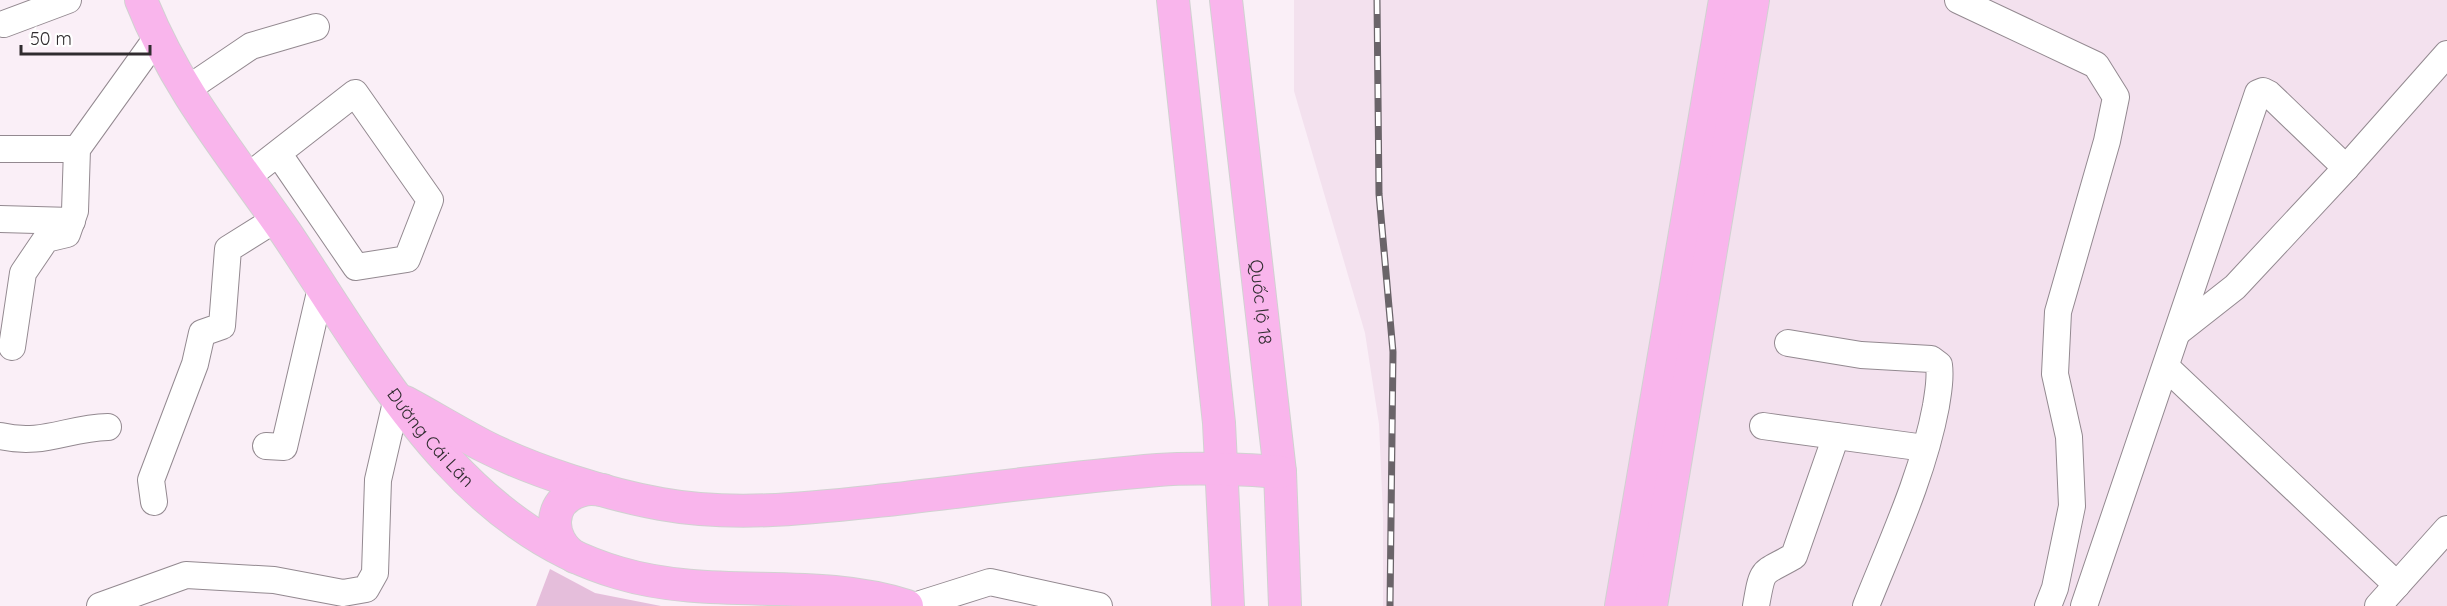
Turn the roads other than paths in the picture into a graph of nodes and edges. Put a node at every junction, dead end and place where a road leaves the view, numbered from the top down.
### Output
1 (68, 0) edge
2 (141, 0) edge
3 (1173, 0) edge
4 (1226, 0) edge
5 (1725, 0) edge
6 (1753, 0) edge
7 (1958, 0) edge
8 (4, 24) dead end
9 (316, 27) dead end
10 (156, 39) junction
11 (2447, 54) edge
12 (186, 90) junction
13 (0, 148) edge
14 (77, 148) junction
15 (278, 153) junction
16 (2346, 168) junction
17 (246, 178) junction
18 (0, 219) edge
19 (276, 219) junction
20 (72, 221) junction
21 (12, 273) edge
22 (321, 288) junction
23 (2179, 331) junction
24 (1788, 343) dead end
25 (12, 347) dead end
26 (2166, 367) junction
27 (397, 398) junction
28 (1763, 426) dead end
29 (108, 427) dead end
30 (0, 436) edge
31 (1836, 436) junction
32 (266, 446) dead end
33 (1925, 448) junction
34 (1222, 468) junction
35 (1280, 472) junction
36 (606, 490) junction
37 (154, 502) dead end
38 (2447, 529) edge
39 (578, 559) junction
40 (2397, 585) junction
41 (100, 606) edge
42 (907, 606) edge
43 (914, 606) edge
44 (1099, 606) edge
45 (1228, 606) edge
46 (1285, 606) edge
47 (1621, 606) edge
48 (1651, 606) edge
49 (1756, 606) edge
50 (1866, 606) edge
51 (2048, 606) edge
52 (2084, 606) edge
53 (2378, 606) edge

1 - 8 street
2 - 10 main road, Đường Cái Lân
3 - 34 main road
4 - 35 main road, Quốc lộ 18
5 - 47 main road
6 - 48 main road
7 - 51 street
9 - 12 street
10 - 12 main road, Đường Cái Lân
10 - 14 street
11 - 16 street
12 - 17 main road, Đường Cái Lân
13 - 14 street
14 - 20 street
15 - 15 street
15 - 17 street
16 - 23 street
16 - 23 street
17 - 19 main road, Đường Cái Lân
18 - 20 street
19 - 22 main road, Đường Cái Lân
19 - 37 street
20 - 21 street
21 - 25 street
22 - 27 main road, Đường Cái Lân
22 - 32 street
23 - 26 street
24 - 33 street
26 - 40 street
26 - 52 street
27 - 36 main road
27 - 39 main road, Đường Cái Lân
27 - 41 street
28 - 31 street
29 - 30 street
31 - 33 street
31 - 49 street
33 - 50 street
34 - 35 main road
34 - 36 main road
34 - 45 main road
35 - 46 main road, Quốc lộ 18
36 - 39 main road
38 - 40 street
39 - 42 main road, Đường Cái Lân
40 - 53 street
43 - 44 street

